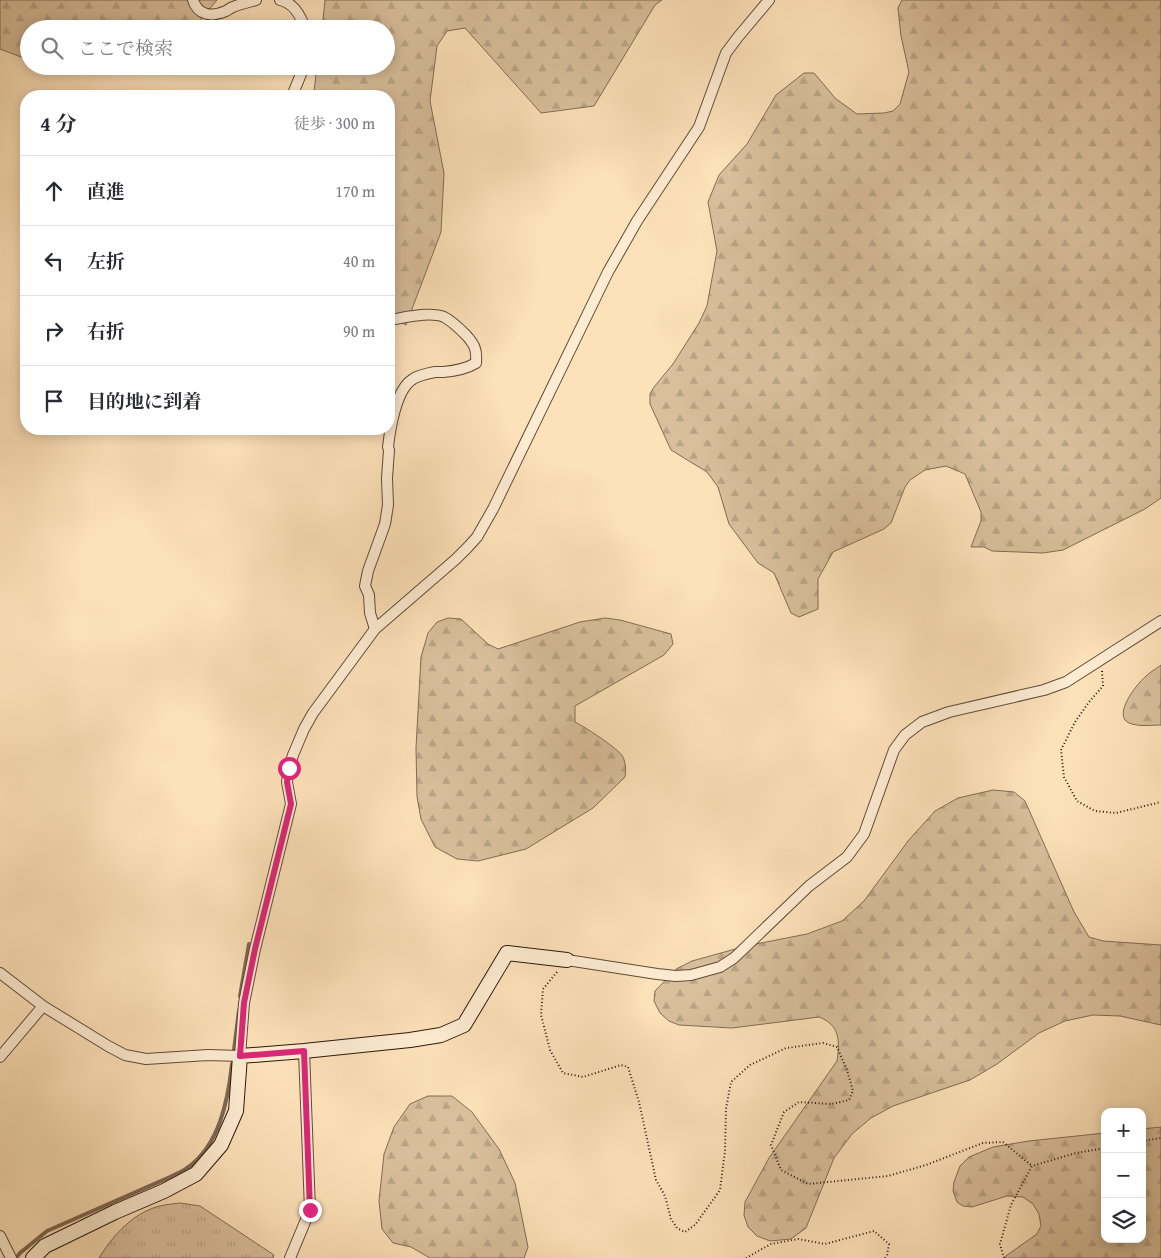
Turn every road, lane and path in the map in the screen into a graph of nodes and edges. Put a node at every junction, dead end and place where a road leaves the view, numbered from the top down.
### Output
1 (193, 0) edge
2 (256, 0) edge
3 (280, 0) edge
4 (769, 0) edge
5 (302, 20) edge
6 (301, 75) edge
7 (294, 90) edge
8 (395, 319) edge
9 (395, 409) edge
10 (390, 435) edge
11 (1161, 621) edge
12 (375, 628) junction
13 (1096, 663) junction
14 (1161, 802) edge
15 (567, 960) junction
16 (0, 974) edge
17 (43, 1006) junction
18 (304, 1051) junction
19 (240, 1056) junction
20 (0, 1057) edge
21 (1161, 1138) edge
22 (1146, 1140) edge
23 (1101, 1149) edge
24 (1032, 1166) junction
25 (0, 1236) edge
26 (10, 1256) edge
27 (33, 1258) edge
28 (290, 1258) edge
29 (746, 1258) edge
30 (885, 1258) edge
31 (1004, 1258) edge

1 - 2 street
3 - 5 street
4 - 12 street
6 - 7 street
8 - 9 street
10 - 12 street
11 - 13 street
12 - 19 street
13 - 14 path
13 - 15 street
15 - 18 street
15 - 24 path
16 - 17 street
17 - 19 street
17 - 20 street
18 - 19 street
18 - 28 street
19 - 27 street
21 - 22 path
23 - 24 path
24 - 31 path
25 - 26 street
29 - 30 path

